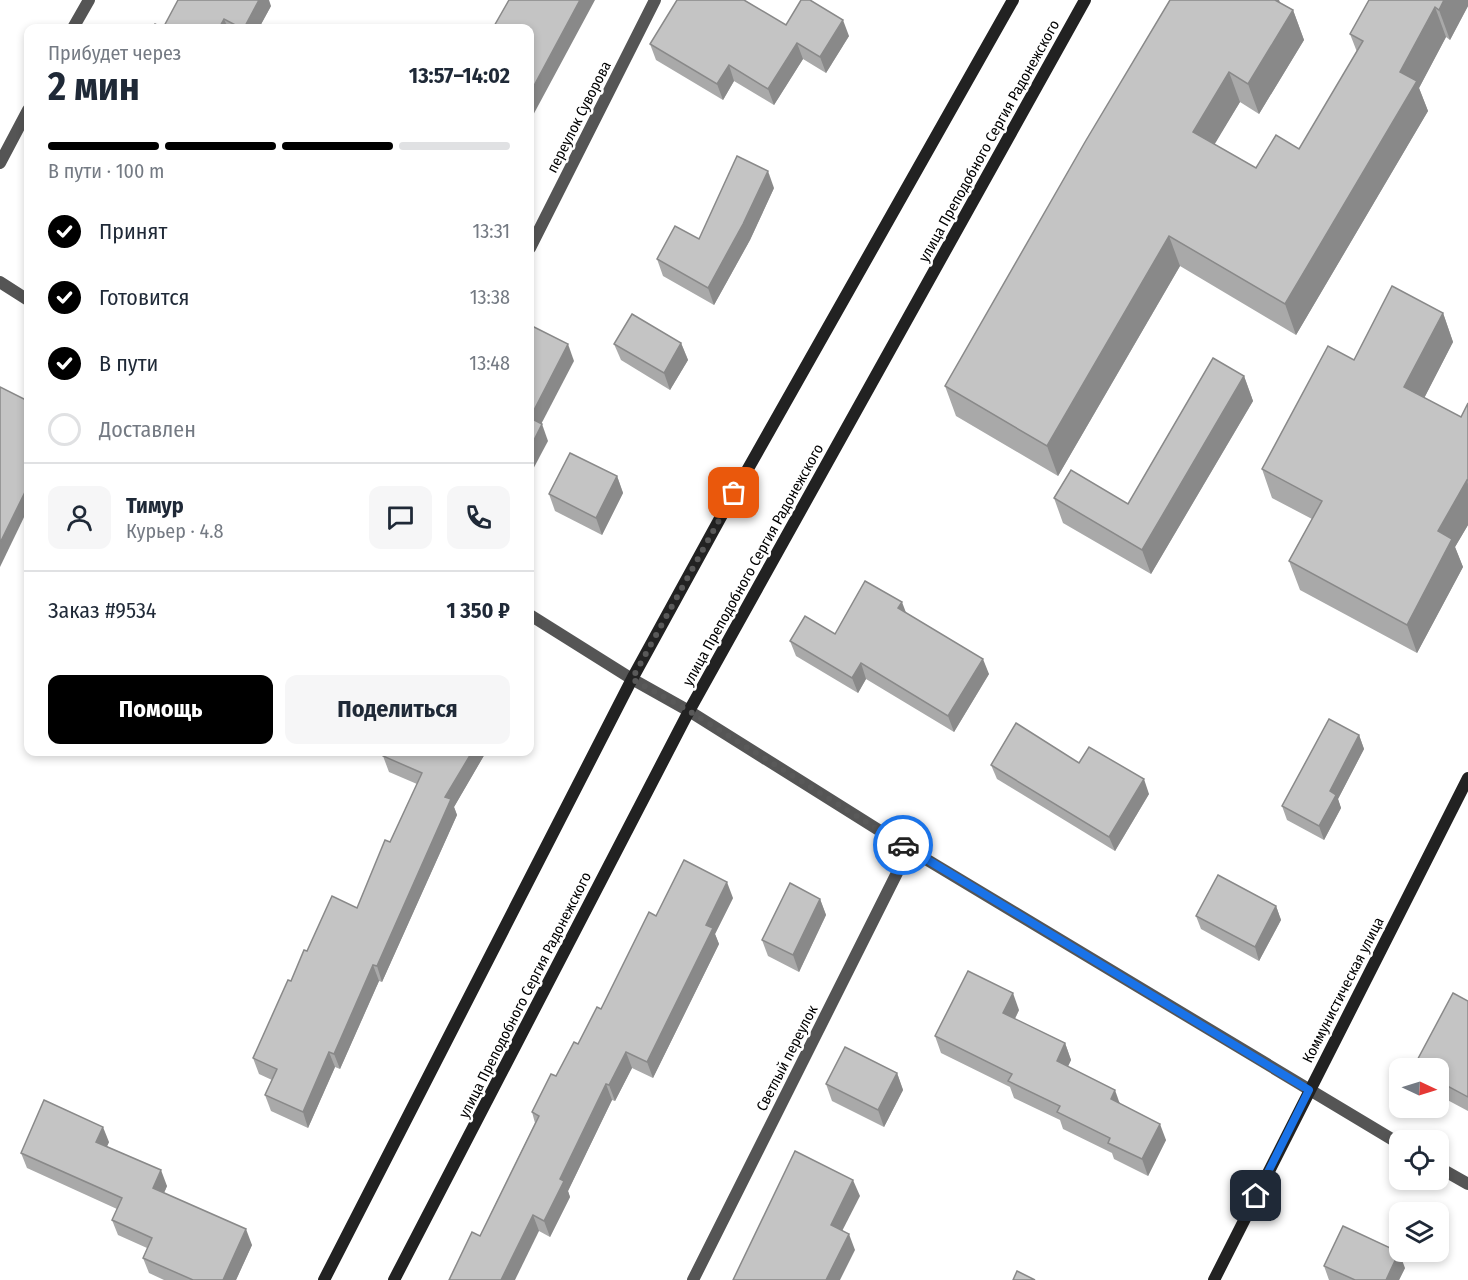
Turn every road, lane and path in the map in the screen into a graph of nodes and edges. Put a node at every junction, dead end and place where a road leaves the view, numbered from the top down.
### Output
1 (89, 0) edge
2 (655, 0) edge
3 (1013, 0) edge
4 (1085, 0) edge
5 (75, 24) edge
6 (24, 118) edge
7 (0, 163) edge
8 (534, 240) edge
9 (0, 282) edge
10 (24, 297) edge
11 (534, 618) edge
12 (632, 679) junction
13 (689, 711) junction
14 (1468, 778) edge
15 (909, 849) junction
16 (1309, 1090) junction
17 (1389, 1137) edge
18 (1449, 1173) edge
19 (1468, 1184) edge
20 (324, 1280) edge
21 (394, 1280) edge
22 (693, 1280) edge
23 (1214, 1280) edge

1 - 5 street
2 - 8 street, переулок Суворова
3 - 12 street
4 - 13 street, улица Преподобного Сергия Радонежского
6 - 7 street
9 - 10 street
11 - 12 street
12 - 13 street
12 - 20 street
13 - 15 street
13 - 21 street, улица Преподобного Сергия Радонежского
14 - 16 street, Коммунистическая улица
15 - 16 street
15 - 22 street, Светлый переулок
16 - 17 street
16 - 23 street, Коммунистическая улица
18 - 19 street

